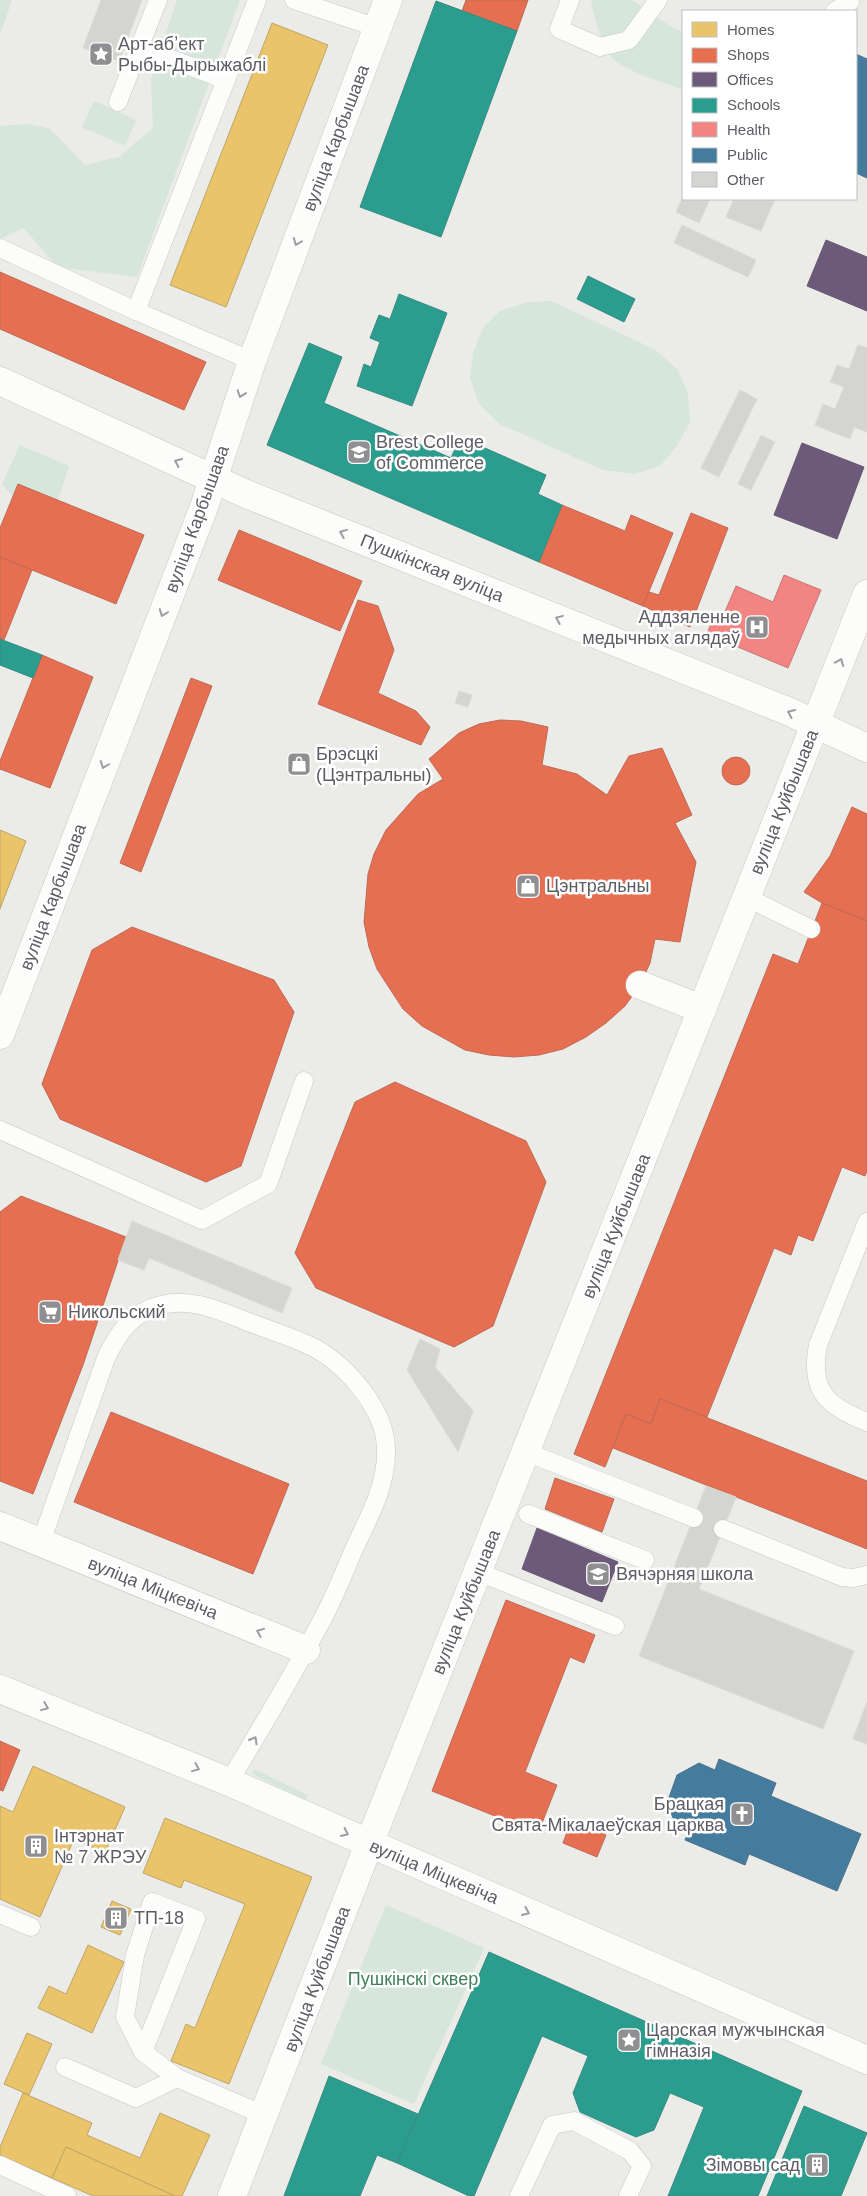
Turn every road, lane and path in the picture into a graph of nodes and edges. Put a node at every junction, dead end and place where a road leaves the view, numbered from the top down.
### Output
1 (158, 0) edge
2 (258, 0) edge
3 (294, 0) edge
4 (388, 0) edge
5 (570, 0) edge
6 (658, 0) edge
7 (378, 28) junction
8 (140, 47) junction
9 (226, 80) junction
10 (118, 102) dead end
11 (0, 248) edge
12 (136, 311) junction
13 (252, 360) junction
14 (0, 381) edge
15 (213, 478) junction
16 (867, 594) edge
17 (816, 724) junction
18 (867, 748) edge
19 (746, 897) junction
20 (812, 929) dead end
21 (640, 985) dead end
22 (702, 1009) junction
23 (0, 1036) edge
24 (304, 1081) dead end
25 (0, 1130) edge
26 (867, 1222) edge
27 (867, 1422) edge
28 (526, 1452) junction
29 (528, 1514) dead end
30 (694, 1518) dead end
31 (0, 1526) edge
32 (723, 1529) dead end
33 (41, 1542) junction
34 (645, 1560) dead end
35 (478, 1572) junction
36 (867, 1575) edge
37 (614, 1626) dead end
38 (306, 1650) junction
39 (0, 1689) edge
40 (229, 1782) junction
41 (369, 1844) junction
42 (0, 1914) edge
43 (31, 1927) dead end
44 (143, 2052) junction
45 (867, 2060) edge
46 (65, 2067) dead end
47 (177, 2078) junction
48 (264, 2115) junction
49 (0, 2165) edge
50 (67, 2196) edge
51 (232, 2196) edge
52 (519, 2196) edge
53 (628, 2196) edge

1 - 8 lane
2 - 9 lane
3 - 7 lane
4 - 7 street, вуліца Карбышава
5 - 6 lane
7 -> 13 street, вуліца Карбышава
8 - 9 lane
8 - 10 lane
9 - 12 lane
11 - 12 lane
12 - 13 lane
13 -> 15 street, вуліца Карбышава
15 -> 14 street, Пушкінская вуліца
17 -> 15 street, Пушкінская вуліца
15 -> 23 street, вуліца Карбышава
17 -> 16 street, вуліца Куйбышава
17 - 18 street, Пушкінская вуліца
17 - 19 street, вуліца Куйбышава
19 - 20 lane
19 - 22 street, вуліца Куйбышава
21 - 22 street
22 - 28 street, вуліца Куйбышава
24 - 25 lane
26 - 27 lane
28 - 30 lane
28 - 35 street, вуліца Куйбышава
29 - 34 lane
31 - 33 street, вуліца Міцкевіча
32 - 36 lane
38 -> 33 street, вуліца Міцкевіча
33 - 38 lane
35 - 37 lane
35 - 41 street, вуліца Куйбышава
40 -> 38 lane
39 -> 40 street, вуліца Міцкевіча
40 -> 41 street, вуліца Міцкевіча
41 -> 45 street, вуліца Міцкевіча
41 - 48 street, вуліца Куйбышава
42 - 43 lane
44 - 44 lane
44 - 47 lane
46 - 47 lane
47 - 48 lane
48 - 51 street, вуліца Куйбышава
49 - 50 lane
52 - 53 lane

